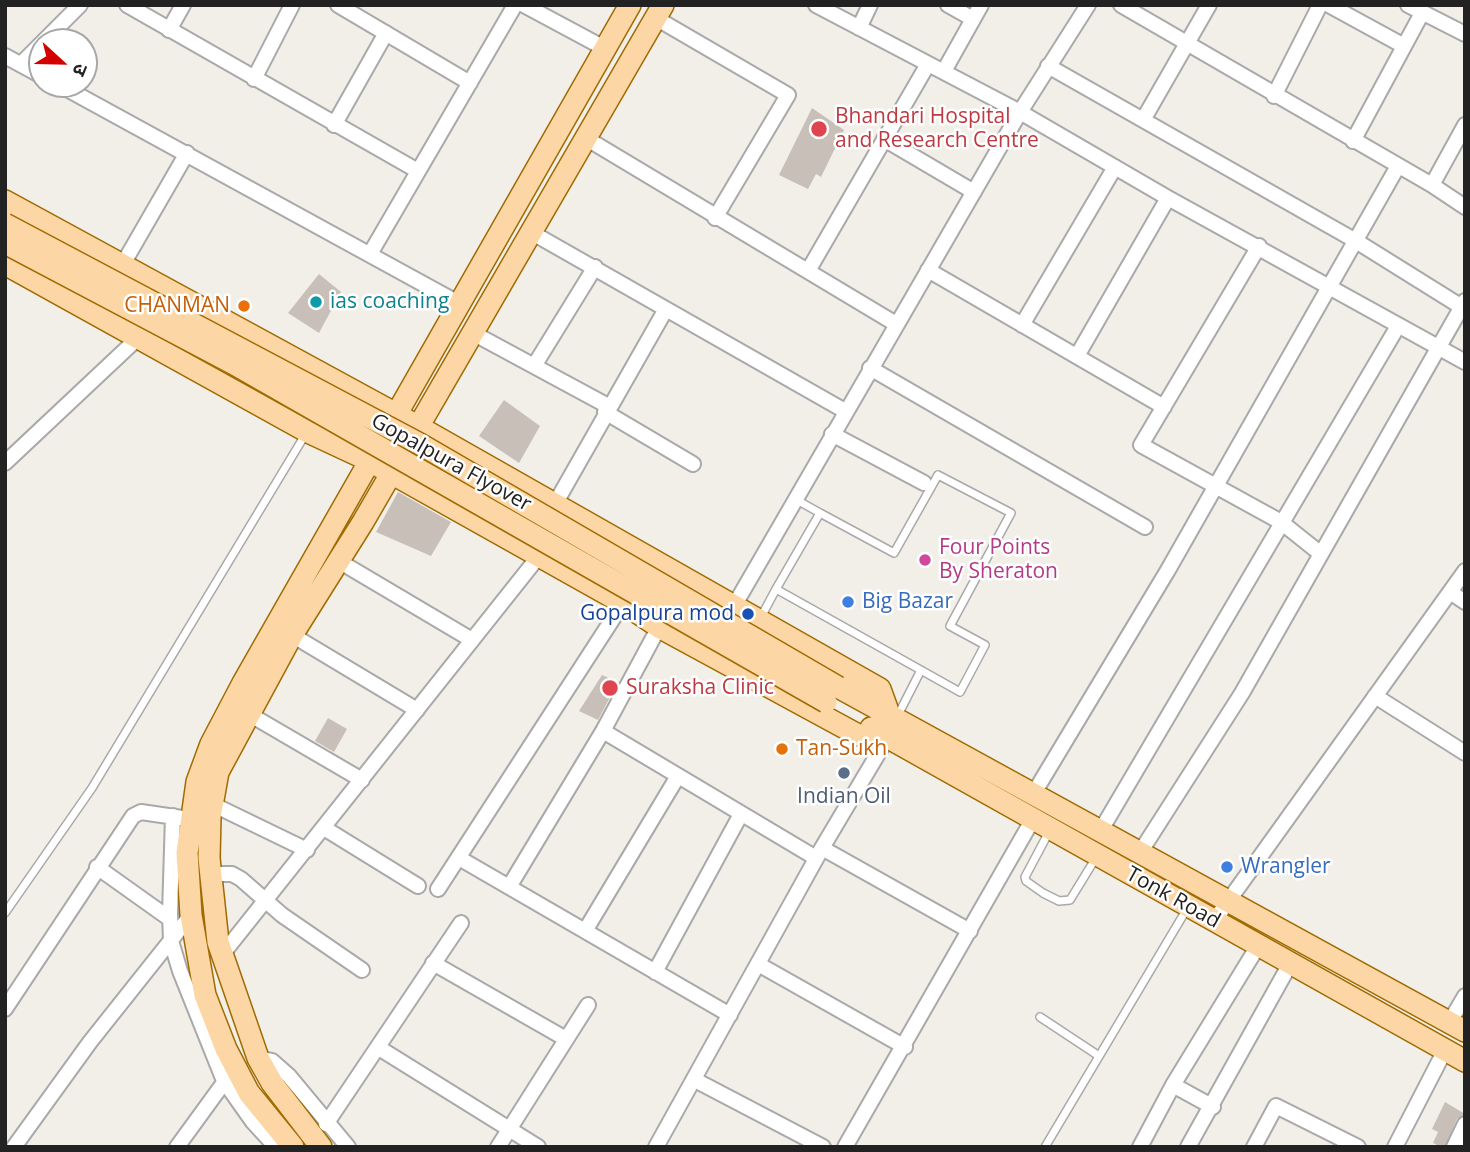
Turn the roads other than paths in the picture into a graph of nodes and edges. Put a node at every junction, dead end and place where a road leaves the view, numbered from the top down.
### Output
1 (80, 5) edge
2 (127, 5) edge
3 (183, 5) edge
4 (292, 5) edge
5 (338, 5) edge
6 (515, 5) edge
7 (524, 5) edge
8 (630, 5) edge
9 (816, 5) edge
10 (870, 5) edge
11 (948, 5) edge
12 (981, 5) edge
13 (1088, 5) edge
14 (1121, 5) edge
15 (1209, 5) edge
16 (1320, 5) edge
17 (1329, 5) edge
18 (1408, 5) edge
19 (658, 11) edge
20 (1422, 13) junction
21 (973, 19) junction
22 (58, 28) edge
23 (859, 28) junction
24 (169, 30) junction
25 (386, 33) junction
26 (1465, 34) edge
27 (1186, 44) junction
28 (1404, 46) junction
29 (606, 49) junction
30 (5, 56) edge
31 (28, 57) edge
32 (21, 64) junction
33 (928, 64) junction
34 (1048, 66) junction
35 (28, 68) edge
36 (944, 71) junction
37 (254, 79) junction
38 (470, 83) junction
39 (1274, 96) junction
40 (84, 98) edge
41 (1020, 112) junction
42 (1143, 120) junction
43 (334, 125) junction
44 (1465, 125) edge
45 (584, 137) junction
46 (884, 139) junction
47 (1353, 141) junction
48 (187, 153) junction
49 (1398, 166) junction
50 (1115, 167) junction
51 (418, 172) junction
52 (1432, 185) junction
53 (974, 192) junction
54 (1168, 198) junction
55 (5, 201) edge
56 (1465, 207) edge
57 (715, 218) junction
58 (5, 224) edge
59 (529, 231) junction
60 (1356, 241) junction
61 (5, 243) edge
62 (1259, 246) junction
63 (370, 254) junction
64 (5, 264) edge
65 (123, 264) junction
66 (595, 267) junction
67 (808, 271) junction
68 (928, 271) junction
69 (1330, 286) junction
70 (458, 303) junction
71 (1464, 306) edge
72 (666, 309) junction
73 (896, 324) junction
74 (1022, 325) junction
75 (1398, 326) junction
76 (471, 332) junction
77 (139, 337) junction
78 (260, 339) junction
79 (1439, 347) junction
80 (1077, 356) junction
81 (1465, 362) edge
82 (534, 366) junction
83 (870, 368) junction
84 (232, 389) junction
85 (1164, 407) junction
86 (607, 409) junction
87 (845, 411) junction
88 (396, 414) junction
89 (418, 426) junction
90 (308, 432) junction
91 (832, 434) junction
92 (368, 460) junction
93 (5, 463) edge
94 (693, 464) dead end
95 (390, 473) junction
96 (928, 484) junction
97 (1216, 485) junction
98 (795, 499) junction
99 (555, 504) junction
100 (820, 513) junction
101 (1281, 522) junction
102 (1145, 527) dead end
103 (615, 538) junction
104 (1321, 554) junction
105 (539, 556) junction
106 (337, 560) junction
107 (1465, 572) edge
108 (589, 584) junction
109 (776, 589) junction
110 (1450, 592) junction
111 (1465, 602) edge
112 (623, 603) junction
113 (734, 606) junction
114 (759, 620) junction
115 (659, 627) junction
116 (292, 635) junction
117 (472, 640) junction
118 (921, 670) junction
119 (832, 695) junction
120 (1375, 696) junction
121 (417, 710) junction
122 (248, 714) junction
123 (893, 716) junction
124 (603, 731) junction
125 (884, 736) junction
126 (1465, 753) edge
127 (678, 776) junction
128 (362, 780) junction
129 (1034, 793) junction
130 (212, 804) junction
131 (741, 814) junction
132 (182, 818) junction
133 (1042, 824) junction
134 (324, 828) junction
135 (1101, 830) junction
136 (306, 850) junction
137 (1141, 851) junction
138 (819, 853) junction
139 (1098, 856) junction
140 (459, 858) junction
141 (97, 867) junction
142 (210, 874) junction
143 (418, 886) dead end
144 (509, 887) junction
145 (438, 889) dead end
146 (1229, 900) junction
147 (265, 902) junction
148 (1188, 907) junction
149 (5, 913) edge
150 (191, 915) junction
151 (170, 919) junction
152 (1214, 921) junction
153 (461, 923) dead end
154 (585, 931) junction
155 (970, 931) junction
156 (172, 941) junction
157 (1258, 946) junction
158 (221, 956) junction
159 (433, 963) junction
160 (758, 964) junction
161 (1290, 964) junction
162 (362, 970) dead end
163 (655, 972) junction
164 (1465, 996) edge
165 (589, 1005) dead end
166 (5, 1009) edge
167 (730, 1015) junction
168 (1040, 1017) dead end
169 (1457, 1027) edge
170 (566, 1040) junction
171 (905, 1047) junction
172 (379, 1048) junction
173 (1445, 1050) junction
174 (1099, 1056) junction
175 (258, 1058) junction
176 (1465, 1061) edge
177 (230, 1075) junction
178 (695, 1080) junction
179 (1173, 1086) junction
180 (1213, 1107) junction
181 (326, 1124) junction
182 (1465, 1124) edge
183 (508, 1129) junction
184 (14, 1147) edge
185 (177, 1147) edge
186 (276, 1147) edge
187 (293, 1147) edge
188 (321, 1147) edge
189 (348, 1147) edge
190 (498, 1147) edge
191 (538, 1147) edge
192 (656, 1147) edge
193 (823, 1147) edge
194 (845, 1147) edge
195 (1045, 1147) edge
196 (1140, 1147) edge
197 (1188, 1147) edge
198 (1254, 1147) edge
199 (1358, 1147) edge
200 (1395, 1147) edge
201 (1454, 1147) edge

1 - 22 street
2 - 24 street
3 - 24 street
4 - 37 street
5 - 25 street
6 - 38 street
7 - 29 street
8 - 29 main road
9 - 23 street
10 - 23 street
11 - 21 street
12 - 21 street
13 - 34 street
14 - 27 street
15 - 27 street
16 - 39 street
17 - 28 street
18 - 20 street
19 - 45 main road
19 - 57 street
20 - 26 street
20 - 28 street
21 - 36 street
23 - 33 street
24 - 37 street
25 - 38 street
25 - 43 street
27 - 39 street
27 - 42 street
28 - 47 street
29 - 70 main road
30 - 32 street
31 - 32 street
32 - 35 street
33 - 36 street
33 - 46 street
34 - 41 street
34 - 42 street
36 - 41 street
37 - 43 street
38 - 51 street
39 - 47 street
40 - 48 street
41 - 50 street
41 - 53 street
42 - 60 street
43 - 51 street
44 - 52 street
45 - 57 street
45 - 59 main road
46 - 53 street
46 - 67 street
47 - 49 street
48 - 63 street
48 - 65 street
49 - 52 street
49 - 60 street
50 - 54 street
50 - 74 street
51 - 63 street
52 - 56 street
53 - 68 street
54 - 62 street
54 - 80 street
55 - 65 main road
57 - 67 street
58 - 119 main road, Gopalpura Flyover, bridge
59 - 66 street
59 - 76 main road
60 - 69 street
60 - 71 street
61 - 119 main road, Gopalpura Flyover, bridge
62 - 69 street
62 - 85 street
63 - 70 street
64 - 77 main road
65 - 78 main road
66 - 72 street
66 - 82 street
67 - 73 street
68 - 73 street
68 - 74 street
69 - 75 street
69 - 97 street
70 - 88 main road
71 - 79 street
72 - 86 street
72 - 87 street
73 - 83 street
74 - 80 street
75 - 79 street
75 - 101 street
76 - 82 street
76 - 89 main road
77 - 84 main road
77 - 93 street
78 - 84 main road
78 - 88 main road
79 - 81 street
79 - 104 street
80 - 85 street
82 - 86 street
83 - 87 street
83 - 102 street
84 - 90 main road
85 - 97 street
86 - 94 street
86 - 99 street
87 - 91 street
88 - 89 main road
88 - 92 main road
89 - 95 main road
89 - 99 main road
90 - 92 main road
90 - 149 lane
91 - 96 street
91 - 98 street
92 - 95 main road
92 - 132 main road
95 - 105 main road
95 - 106 main road
96 - 100 lane
96 - 118 lane
97 - 101 street
97 - 129 street
98 - 100 lane
98 - 113 street
99 - 103 main road
100 - 109 lane
101 - 104 street
101 - 135 street
103 - 108 main road
103 - 113 main road
104 - 137 street
105 - 108 main road
105 - 117 street
106 - 116 main road
106 - 117 street
107 - 110 street
108 - 112 main road
109 - 114 lane
109 - 118 lane
110 - 111 street
110 - 120 street
112 - 115 main road
112 - 140 street
113 - 114 main road
114 - 123 main road
115 - 124 street
115 - 125 main road
116 - 121 street
116 - 122 main road
117 - 121 street
118 - 123 lane
119 - 123 main road, Gopalpura Flyover
119 - 125 main road, Gopalpura Flyover
120 - 126 street
120 - 146 street
121 - 128 street
122 - 128 street
122 - 130 main road
123 - 129 main road, Tonk Road
124 - 127 street
124 - 144 street
125 - 133 main road, Tonk Road
125 - 138 street
127 - 131 street
127 - 154 street
128 - 134 street
129 - 135 main road, Tonk Road
130 - 136 street
130 - 142 main road
131 - 138 street
131 - 163 street
132 - 141 street
132 - 150 main road
132 - 151 street
133 - 139 main road, Tonk Road
133 - 139 lane
133 - 155 street
134 - 136 street
134 - 143 street
135 - 137 main road, Tonk Road
136 - 147 street
137 - 146 main road, Tonk Road
138 - 155 street
138 - 160 street
139 - 148 main road, Tonk Road
140 - 144 street
140 - 145 street
141 - 151 street
141 - 166 street
142 - 147 street
142 - 158 main road
144 - 154 street
146 - 152 street
146 - 169 main road, Tonk Road
147 - 158 street
147 - 162 street
148 - 152 main road, Tonk Road
148 - 174 lane
150 - 156 street
150 - 177 main road
151 - 156 street
152 - 157 main road, Tonk Road
153 - 159 street
154 - 163 street
155 - 171 street
156 - 177 street
156 - 184 street
157 - 161 main road, Tonk Road
157 - 179 street
158 - 175 main road
159 - 170 street
159 - 172 street
160 - 167 street
160 - 171 street
161 - 173 main road, Tonk Road
161 - 180 street
163 - 167 street
164 - 169 street
165 - 170 street
167 - 178 street
168 - 174 lane
170 - 183 street
171 - 194 street
172 - 181 street
172 - 183 street
173 - 176 main road, Tonk Road
173 - 200 street
174 - 195 lane
175 - 181 street
175 - 188 main road
177 - 185 street
177 - 186 street
177 - 187 main road
178 - 192 street
178 - 193 street
179 - 180 street
179 - 196 street
180 - 197 street
181 - 189 street
182 - 201 street
183 - 190 street
183 - 191 street
198 - 199 street

